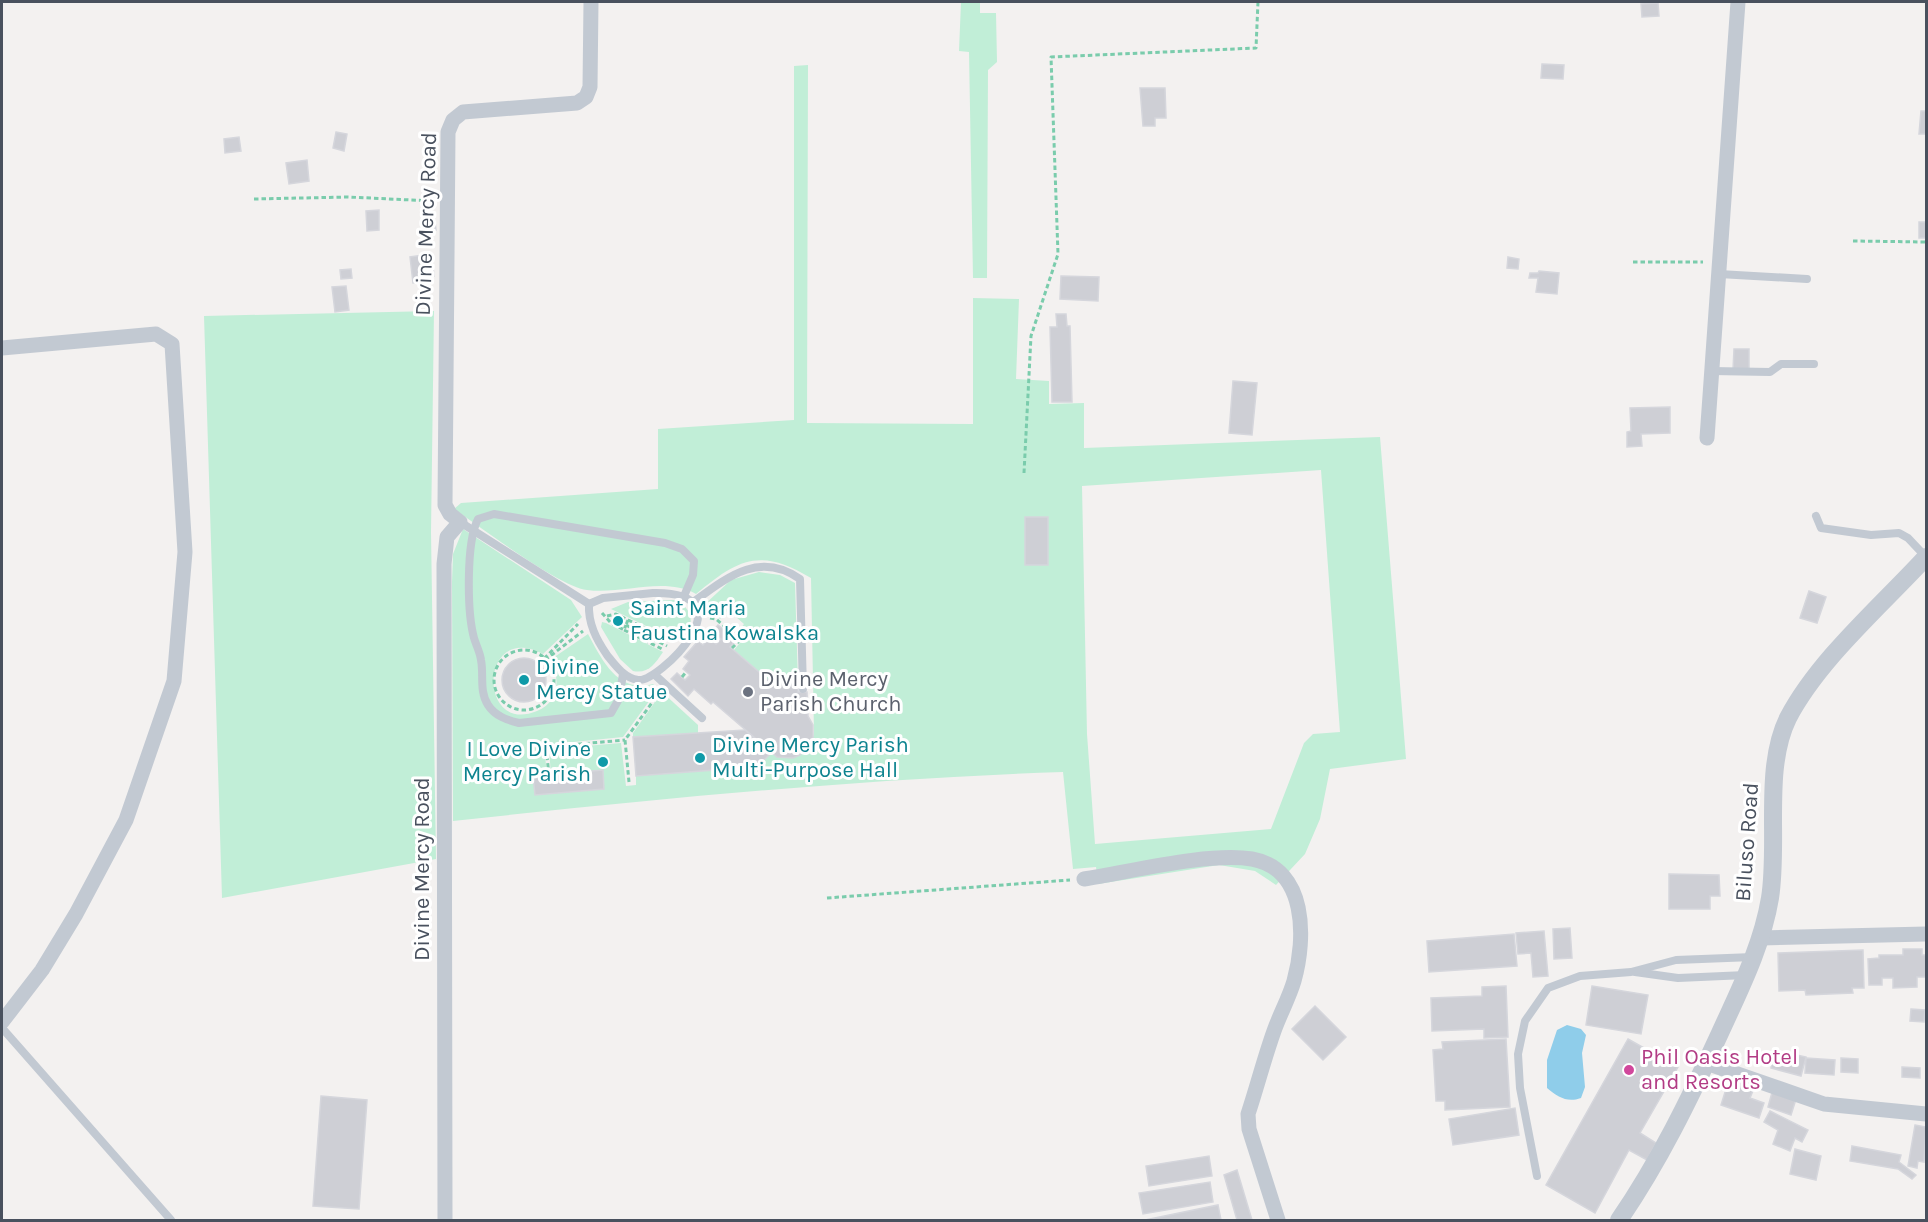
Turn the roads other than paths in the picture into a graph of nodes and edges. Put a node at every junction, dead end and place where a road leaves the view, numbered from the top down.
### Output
1 (591, 2) edge
2 (1738, 2) edge
3 (1719, 274) junction
4 (1807, 279) dead end
5 (2, 348) edge
6 (1814, 364) dead end
7 (1712, 371) junction
8 (1707, 438) dead end
9 (1816, 516) dead end
10 (466, 526) junction
11 (1926, 557) edge
12 (684, 596) junction
13 (692, 603) junction
14 (589, 604) junction
15 (623, 674) junction
16 (655, 675) junction
17 (802, 689) dead end
18 (702, 718) dead end
19 (1084, 879) road end
20 (1926, 934) edge
21 (1761, 938) junction
22 (1754, 957) junction
23 (1631, 972) junction
24 (1747, 975) junction
25 (2, 1022) edge
26 (2, 1028) edge
27 (1706, 1063) junction
28 (1926, 1114) edge
29 (1537, 1176) dead end
30 (171, 1221) edge
31 (445, 1221) edge
32 (1278, 1221) edge
33 (1619, 1221) edge

1 - 10 street, Divine Mercy Road
2 - 3 street
3 - 4 lane
3 - 7 street
5 - 25 street
6 - 7 lane
7 - 8 street
9 - 11 lane
10 - 12 lane
10 - 14 lane, Divine Mercy Road
10 - 15 lane
10 - 31 street, Divine Mercy Road
11 - 21 street, Biluso Road
12 - 13 lane
12 - 14 lane
13 - 16 lane
13 - 17 lane
14 - 15 lane
15 - 16 lane
16 - 18 lane
19 - 32 street
20 - 21 street
21 - 22 street, Biluso Road
22 - 23 lane
22 - 24 street, Biluso Road
23 - 24 lane
23 - 29 lane
24 - 27 street, Biluso Road
26 - 30 lane
27 - 28 street
27 - 33 street, Biluso Road

